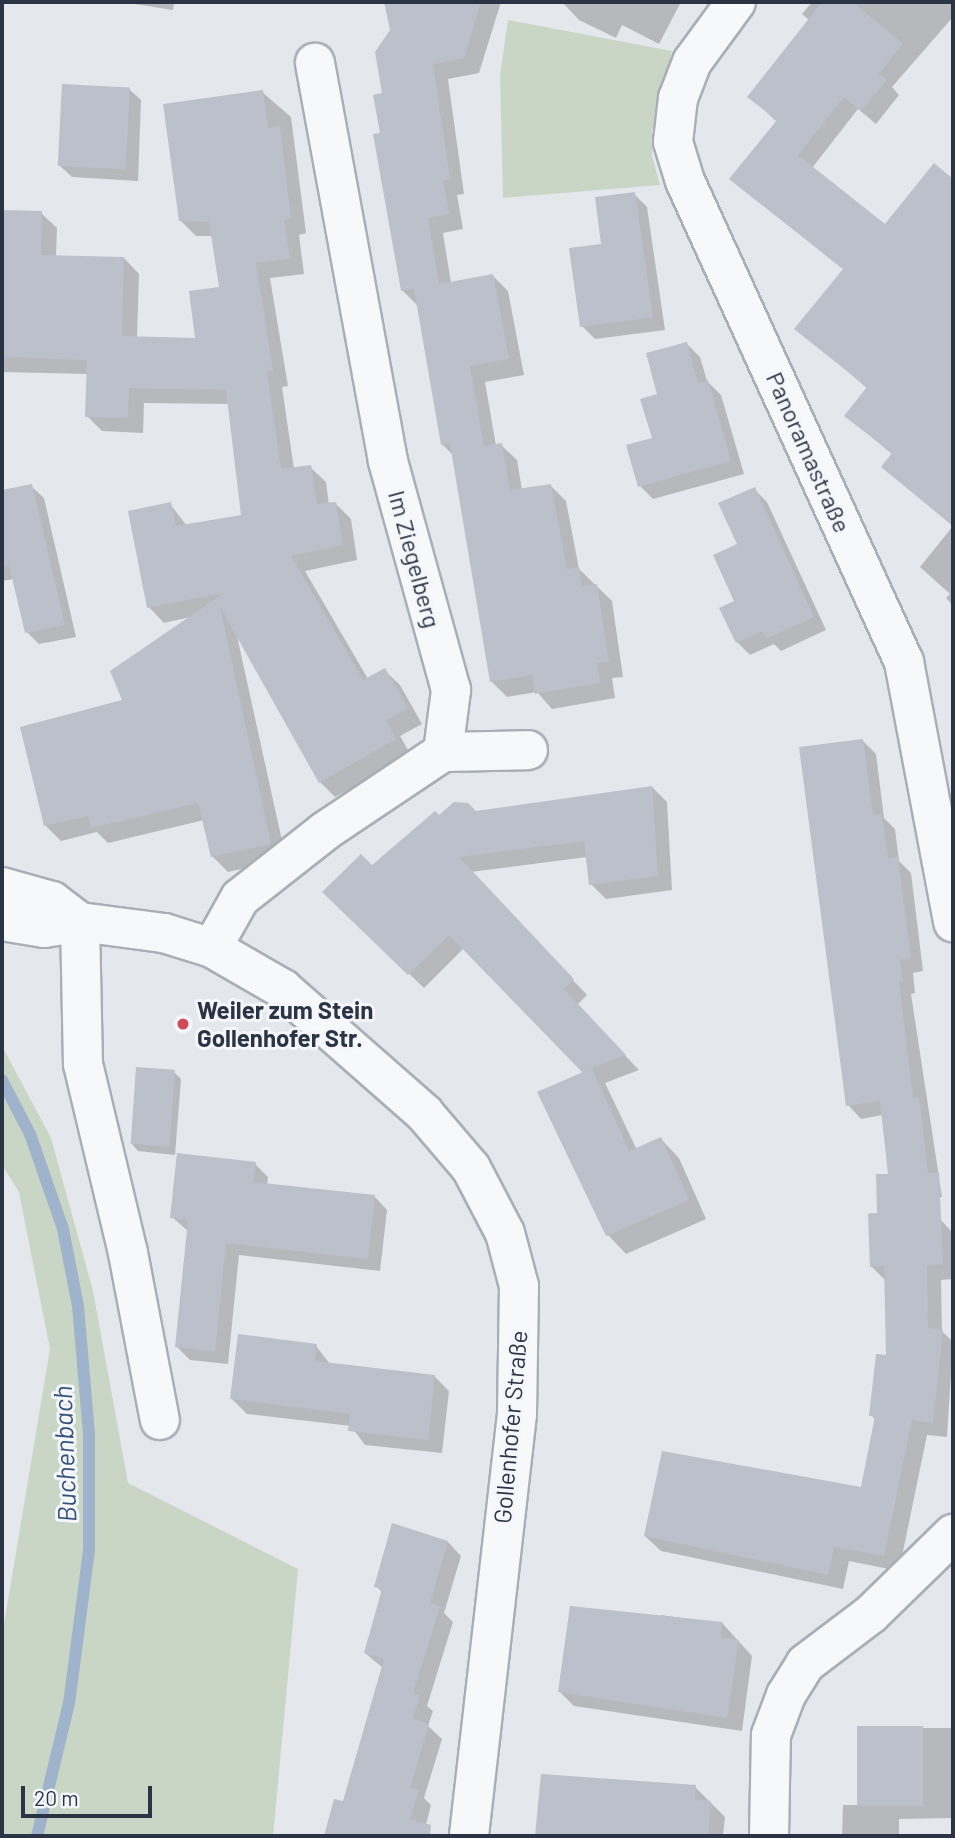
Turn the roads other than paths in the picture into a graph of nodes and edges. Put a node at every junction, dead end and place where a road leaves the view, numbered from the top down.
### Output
1 (736, 2) edge
2 (314, 63) dead end
3 (528, 750) dead end
4 (443, 751) junction
5 (2, 887) edge
6 (2, 921) edge
7 (80, 922) junction
8 (953, 922) edge
9 (212, 948) junction
10 (160, 1420) dead end
11 (953, 1536) edge
12 (469, 1836) edge
13 (769, 1836) edge

1 - 8 street, Panoramastraße
2 - 4 street, Im Ziegelberg
3 - 4 street
4 - 9 street
5 - 7 street, Gollenhofer Straße
6 - 7 street, Gollenhofer Straße
7 - 9 street, Gollenhofer Straße
7 - 10 street
9 - 12 street, Gollenhofer Straße
11 - 13 street

